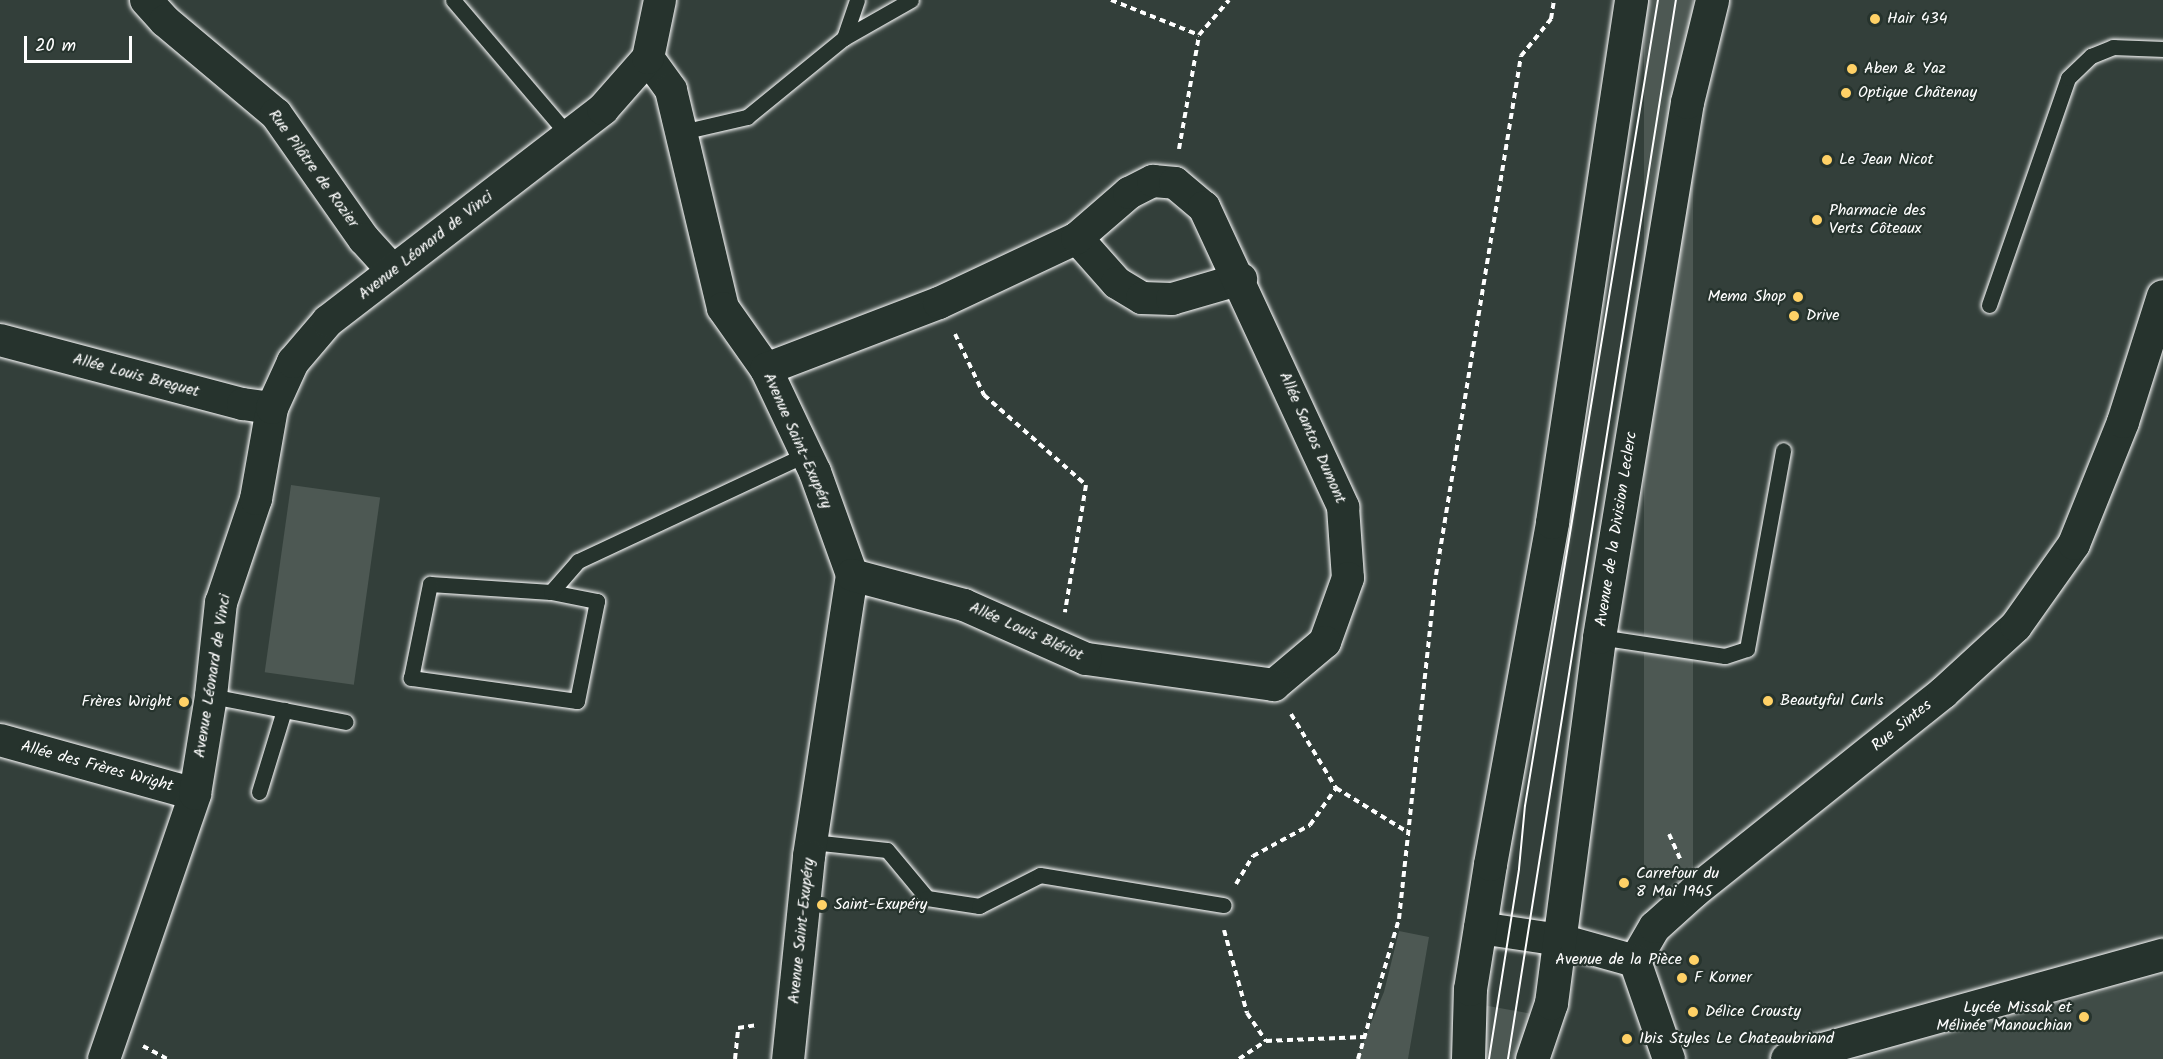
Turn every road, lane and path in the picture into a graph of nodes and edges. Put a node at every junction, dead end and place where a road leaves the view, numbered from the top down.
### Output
1 (146, 0) edge
2 (453, 0) edge
3 (660, 0) edge
4 (857, 0) edge
5 (911, 0) edge
6 (1111, 0) edge
7 (1229, 0) edge
8 (1554, 0) edge
9 (1631, 0) edge
10 (1712, 0) edge
11 (1199, 35) junction
12 (844, 38) junction
13 (2163, 49) edge
14 (648, 58) junction
15 (682, 132) junction
16 (569, 136) junction
17 (1175, 183) junction
18 (1077, 238) junction
19 (393, 271) junction
20 (1241, 279) junction
21 (2163, 296) edge
22 (939, 303) junction
23 (1989, 305) dead end
24 (0, 340) edge
25 (766, 369) junction
26 (272, 408) junction
27 (1783, 450) dead end
28 (806, 454) junction
29 (852, 575) junction
30 (551, 592) junction
31 (1599, 637) junction
32 (1059, 648) junction
33 (1274, 685) junction
34 (211, 696) junction
35 (284, 710) junction
36 (346, 722) dead end
37 (0, 740) edge
38 (1336, 788) junction
39 (259, 792) dead end
40 (195, 794) junction
41 (1406, 831) junction
42 (812, 842) junction
43 (1224, 905) junction
44 (1480, 928) junction
45 (1560, 940) junction
46 (2163, 955) edge
47 (1635, 961) junction
48 (1364, 1038) junction
49 (1266, 1041) junction
50 (104, 1059) edge
51 (788, 1059) edge
52 (1239, 1059) edge
53 (1358, 1059) edge
54 (1468, 1059) edge
55 (1532, 1059) edge
56 (1669, 1059) edge
57 (1788, 1059) edge

1 - 19 street, Rue Pilâtre de Rozier
2 - 16 lane
3 - 14 street
4 - 12 lane
5 - 12 lane
6 - 11 path
7 - 11 path
8 - 41 path
9 - 44 main road
10 - 31 main road, Avenue de la Division Leclerc
11 - 17 path
12 - 15 lane
13 - 23 lane
14 - 15 street, Avenue Saint-Exupéry
14 - 16 street, Avenue Léonard de Vinci
15 - 25 street, Avenue Saint-Exupéry
16 - 19 street, Avenue Léonard de Vinci
17 - 18 street
17 - 20 street, Allée Santos Dumont
18 - 20 street
18 - 22 street
19 - 26 street, Avenue Léonard de Vinci
20 - 33 street, Allée Santos Dumont
21 - 47 street, Rue Sintes
22 - 25 street
22 - 32 path
24 - 26 street, Allée Louis Breguet
25 - 28 street, Avenue Saint-Exupéry
26 - 34 street, Avenue Léonard de Vinci
27 - 31 lane
28 - 29 street, Avenue Saint-Exupéry
28 - 30 lane
29 - 32 street, Allée Louis Blériot
29 - 42 street, Avenue Saint-Exupéry
30 - 30 lane
31 - 45 main road, Avenue de la Division Leclerc
32 - 33 street, Allée Louis Blériot
33 - 38 path
34 - 35 lane
34 - 40 street, Avenue Léonard de Vinci
35 - 36 lane
35 - 39 lane
37 - 40 street, Allée des Frères Wright
38 - 41 path
38 - 43 path
40 - 50 street, Avenue Léonard de Vinci
41 - 48 path
42 - 43 lane
42 - 51 street, Avenue Saint-Exupéry
43 - 49 path
44 - 45 street
44 - 54 main road
45 - 47 street
45 - 55 main road, Avenue de la Division Leclerc
46 - 57 street
47 - 56 street
48 - 49 path
48 - 53 path
49 - 52 path

